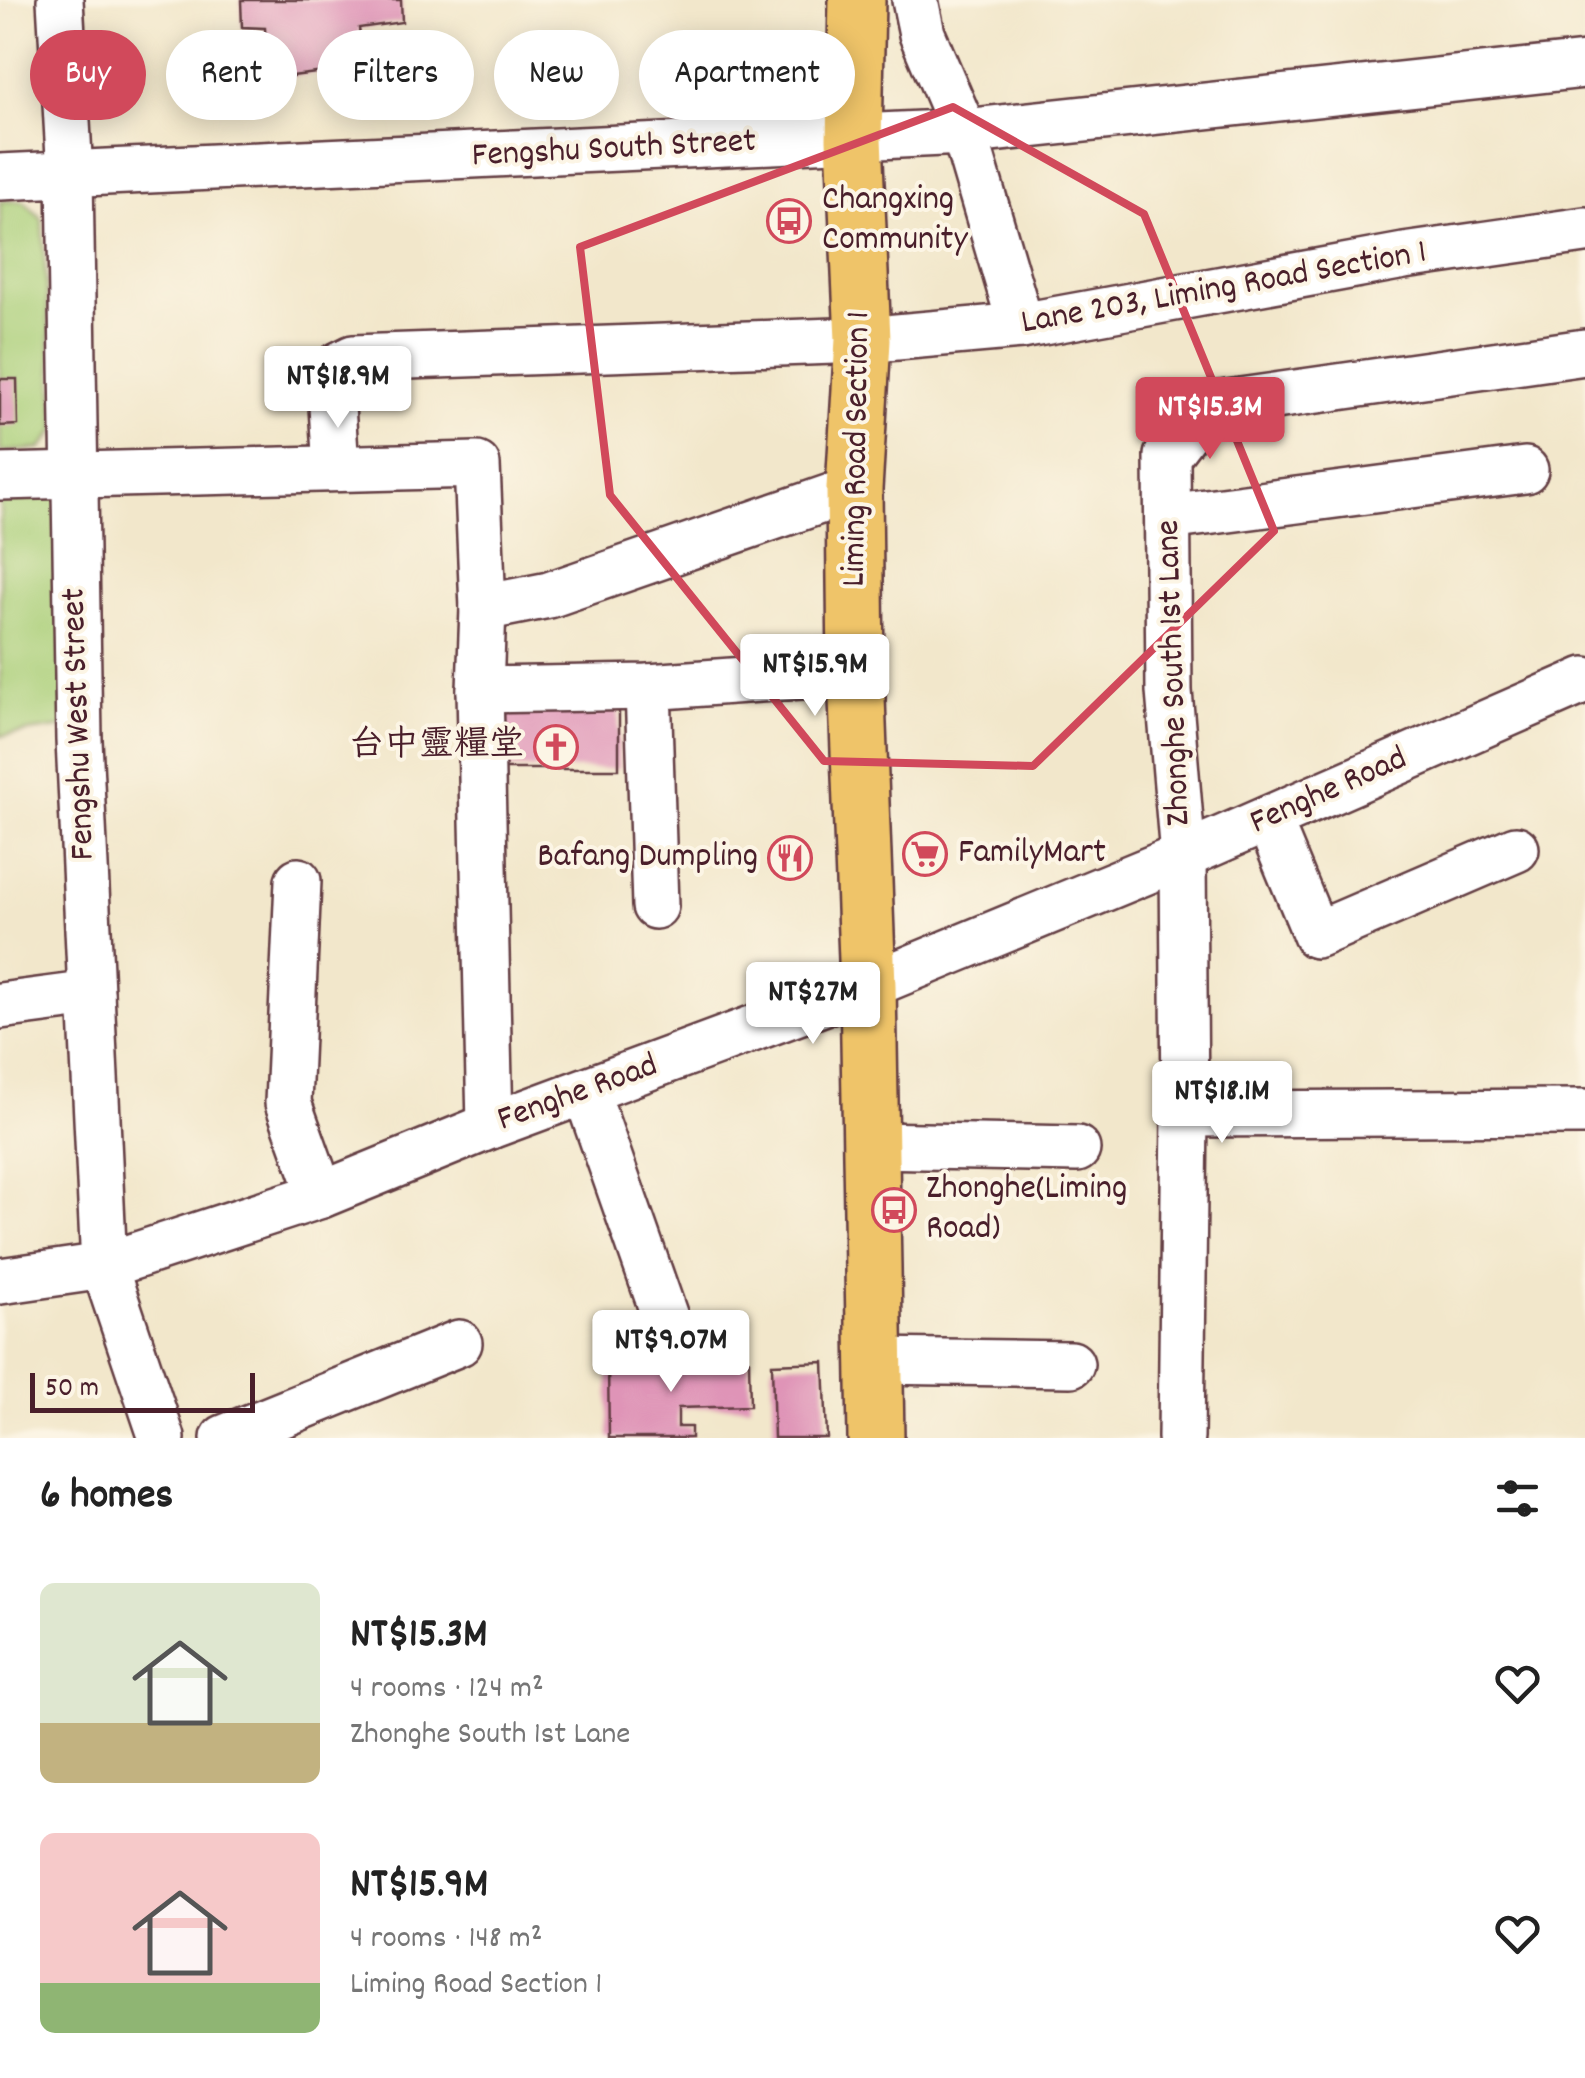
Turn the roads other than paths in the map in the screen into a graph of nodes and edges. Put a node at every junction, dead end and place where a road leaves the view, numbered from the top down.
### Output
1 (60, 0) edge
2 (856, 0) edge
3 (915, 0) edge
4 (1585, 65) edge
5 (964, 132) junction
6 (854, 139) junction
7 (70, 174) junction
8 (0, 177) edge
9 (1585, 230) edge
10 (1021, 326) junction
11 (863, 340) junction
12 (1585, 352) edge
13 (336, 468) junction
14 (1525, 470) dead end
15 (73, 475) junction
16 (0, 477) edge
17 (854, 490) junction
18 (1168, 517) junction
19 (483, 608) junction
20 (856, 672) junction
21 (1585, 680) edge
22 (648, 687) junction
23 (480, 690) junction
24 (1268, 820) junction
25 (1516, 849) dead end
26 (1183, 856) junction
27 (298, 881) dead end
28 (655, 906) dead end
29 (868, 986) junction
30 (91, 994) junction
31 (0, 1006) edge
32 (586, 1092) junction
33 (1585, 1112) edge
34 (1185, 1114) junction
35 (490, 1126) junction
36 (870, 1145) junction
37 (1077, 1149) dead end
38 (321, 1194) junction
39 (104, 1266) junction
40 (0, 1280) edge
41 (667, 1322) dead end
42 (459, 1344) dead end
43 (875, 1361) junction
44 (1072, 1364) dead end
45 (162, 1438) edge
46 (224, 1438) edge
47 (876, 1438) edge
48 (1181, 1438) edge

1 - 7 street, Fengshu West Street
2 - 6 main road, Liming Road Section 1
3 - 5 street
4 - 5 street, Fengshu South Street
5 - 6 street, Fengshu South Street
5 - 10 street
6 - 7 street, Fengshu South Street
6 - 11 main road, Liming Road Section 1
7 - 8 street, Fengshu South Street
7 - 15 street, Fengshu West Street
9 - 10 street, Lane 203, Liming Road Section 1
10 - 11 street, Lane 203, Liming Road Section 1
11 - 13 street, Lane 203, Liming Road Section 1
11 - 17 main road, Liming Road Section 1
12 - 18 street, Zhonghe South 1st Lane
13 - 15 street
13 - 19 street
14 - 18 street
15 - 16 street
15 - 30 street, Fengshu West Street
17 - 19 street
17 - 20 main road, Liming Road Section 1
18 - 26 street, Zhonghe South 1st Lane
19 - 23 street
20 - 22 street
20 - 29 main road, Liming Road Section 1
21 - 24 street, Fenghe Road
22 - 23 street
22 - 28 street
23 - 35 street
24 - 25 street
24 - 26 street, Fenghe Road
26 - 29 street, Fenghe Road
26 - 34 street, Zhonghe South 1st Lane
27 - 38 street
29 - 32 street, Fenghe Road
29 - 36 main road, Liming Road Section 1
30 - 31 street
30 - 39 street, Fengshu West Street
32 - 35 street, Fenghe Road
32 - 41 street
33 - 34 street
34 - 48 street, Zhonghe South 1st Lane
35 - 38 street, Fenghe Road
36 - 37 street
36 - 43 main road, Liming Road Section 1
38 - 39 street, Fenghe Road
39 - 40 street, Fenghe Road
39 - 45 street, Fengshu West Street
42 - 46 street
43 - 44 street
43 - 47 main road, Liming Road Section 1

